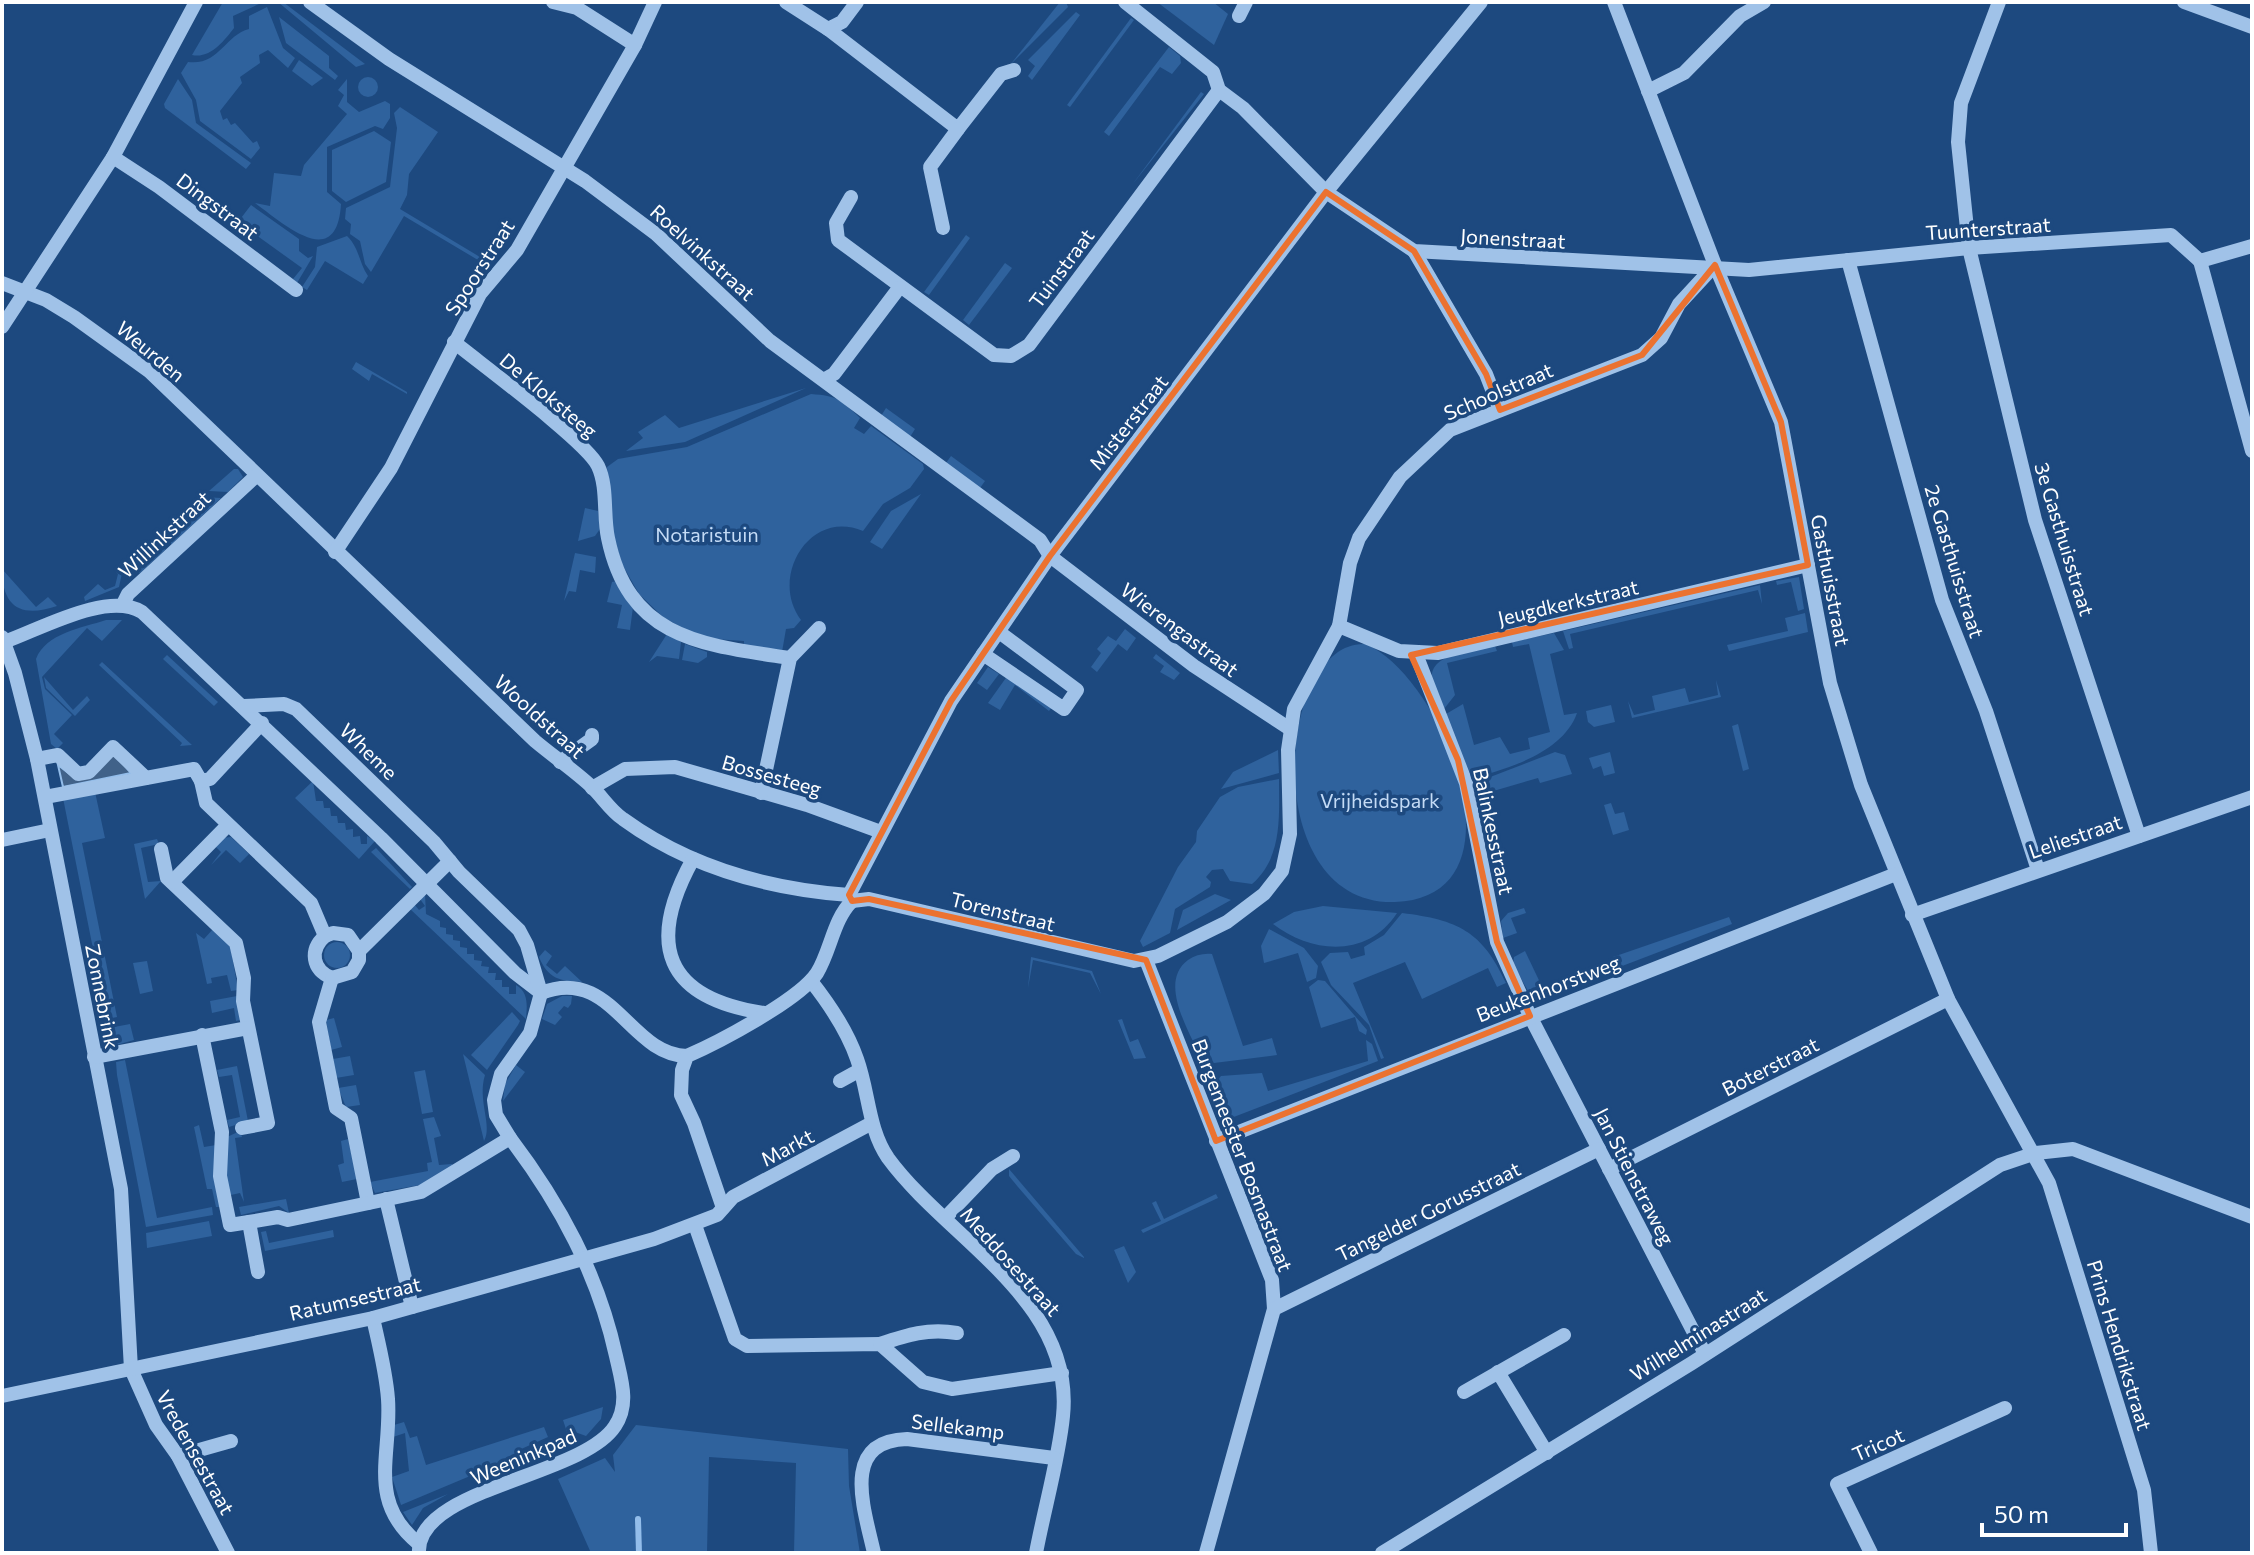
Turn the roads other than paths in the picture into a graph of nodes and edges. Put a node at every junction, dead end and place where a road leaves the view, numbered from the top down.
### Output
1 (196, 2) edge
2 (310, 2) edge
3 (553, 2) edge
4 (655, 2) edge
5 (786, 2) edge
6 (857, 2) edge
7 (1125, 2) edge
8 (1246, 2) edge
9 (1481, 2) edge
10 (1614, 2) edge
11 (1764, 2) edge
12 (1999, 2) edge
13 (2184, 2) edge
14 (1239, 16) dead end
15 (2252, 27) edge
16 (828, 29) junction
17 (635, 45) junction
18 (1014, 70) dead end
19 (1219, 90) junction
20 (1648, 91) junction
21 (958, 129) junction
22 (113, 157) junction
23 (566, 167) junction
24 (1326, 192) junction
25 (851, 197) dead end
26 (943, 228) dead end
27 (2252, 246) edge
28 (1969, 248) junction
29 (1414, 251) junction
30 (1848, 260) junction
31 (2200, 261) junction
32 (1715, 265) junction
33 (2, 283) edge
34 (899, 288) junction
35 (296, 290) dead end
36 (26, 292) junction
37 (2, 327) edge
38 (454, 342) junction
39 (825, 379) junction
40 (1500, 410) junction
41 (2252, 451) edge
42 (256, 476) junction
43 (335, 552) junction
44 (1050, 556) junction
45 (1808, 565) junction
46 (123, 604) junction
47 (1339, 626) junction
48 (819, 628) dead end
49 (999, 632) junction
50 (3, 640) edge
51 (983, 654) junction
52 (1416, 654) junction
53 (790, 658) junction
54 (244, 706) junction
55 (262, 723) junction
56 (1290, 729) junction
57 (592, 735) dead end
58 (37, 759) junction
59 (560, 762) junction
60 (146, 778) junction
61 (202, 786) junction
62 (592, 788) junction
63 (761, 793) junction
64 (45, 797) junction
65 (2252, 797) edge
66 (228, 825) junction
67 (50, 830) junction
68 (881, 832) junction
69 (2139, 836) junction
70 (2, 840) edge
71 (161, 849) dead end
72 (693, 859) junction
73 (450, 861) junction
74 (2038, 870) junction
75 (1896, 874) junction
76 (172, 882) junction
77 (424, 886) junction
78 (851, 898) junction
79 (1912, 915) junction
80 (325, 936) junction
81 (359, 951) junction
82 (1146, 960) junction
83 (332, 978) junction
84 (811, 981) junction
85 (541, 993) junction
86 (1948, 999) junction
87 (764, 1013) junction
88 (1530, 1016) junction
89 (248, 1028) junction
90 (202, 1035) junction
91 (687, 1056) junction
92 (94, 1057) junction
93 (860, 1070) junction
94 (840, 1081) dead end
95 (694, 1123) junction
96 (872, 1123) junction
97 (242, 1128) dead end
98 (710, 1133) dead end
99 (510, 1138) junction
100 (1216, 1141) junction
101 (1599, 1149) junction
102 (2036, 1153) junction
103 (1013, 1156) dead end
104 (1609, 1169) junction
105 (386, 1199) junction
106 (368, 1203) junction
107 (723, 1208) junction
108 (946, 1217) junction
109 (2252, 1217) edge
110 (249, 1222) junction
111 (695, 1225) junction
112 (586, 1257) junction
113 (258, 1272) dead end
114 (412, 1307) junction
115 (1274, 1309) junction
116 (373, 1318) junction
117 (957, 1333) dead end
118 (1564, 1335) dead end
119 (880, 1344) junction
120 (1705, 1354) junction
121 (131, 1369) junction
122 (1498, 1372) junction
123 (1062, 1373) junction
124 (1464, 1392) dead end
125 (2, 1396) edge
126 (2005, 1408) dead end
127 (231, 1441) dead end
128 (1547, 1453) junction
129 (178, 1456) junction
130 (1054, 1458) junction
131 (419, 1548) edge
132 (228, 1553) edge
133 (874, 1553) edge
134 (1036, 1553) edge
135 (1206, 1553) edge
136 (1382, 1553) edge
137 (1871, 1553) edge
138 (2151, 1553) edge

1 - 22 street
2 - 23 street, Roelvinkstraat
3 - 17 street
4 - 17 street, Spoorstraat
5 - 16 street
6 - 16 street
7 - 19 street
8 - 14 street
9 - 24 street, Misterstraat
10 - 20 street, Gasthuisstraat
11 - 20 street
12 - 28 street, 3e Gasthuisstraat
13 - 15 street
16 - 21 street
17 - 23 street, Spoorstraat
18 - 21 street
19 - 24 street
19 - 34 street, Tuinstraat
20 - 32 street, Gasthuisstraat
21 - 26 street
22 - 35 street, Dingstraat
22 - 36 street
23 - 38 street, Spoorstraat
23 - 39 street, Roelvinkstraat
24 - 29 street
24 - 44 street, Misterstraat
25 - 34 street, Tuinstraat
27 - 31 street
28 - 30 street, Tuunterstraat
28 - 31 street, Tuunterstraat
28 - 69 street, 3e Gasthuisstraat
29 - 32 street, Jonenstraat
29 - 40 street
30 - 32 street, Tuunterstraat
30 - 74 street, 2e Gasthuisstraat
31 - 41 street
32 - 40 street, Schoolstraat
32 - 45 street, Gasthuisstraat
33 - 36 street, Weurden
34 - 39 street
36 - 37 street
36 - 42 street, Weurden
38 - 43 street, Spoorstraat
38 - 53 street, De Kloksteeg
39 - 44 street, Roelvinkstraat
40 - 47 street, Schoolstraat
42 - 43 street, Wooldstraat
42 - 46 street, Willinkstraat
43 - 59 street, Wooldstraat
44 - 49 street, Misterstraat
44 - 56 street, Wierengastraat
45 - 52 street, Jeugdkerkstraat
45 - 75 street, Gasthuisstraat
46 - 50 street, Willinkstraat
46 - 54 street
47 - 52 street, Jeugdkerkstraat
47 - 56 street, Schoolstraat
48 - 53 street
49 - 51 street, Misterstraat
49 - 51 street
50 - 58 street, Zonnebrink
51 - 68 street, Misterstraat
52 - 88 street, Balinkesstraat
53 - 63 street
54 - 55 street
54 - 73 street, Wheme
55 - 61 street
55 - 77 street
56 - 82 street, Schoolstraat
57 - 59 street
58 - 60 street
58 - 64 street, Zonnebrink
59 - 62 street, Wooldstraat
60 - 61 street
60 - 64 street
61 - 66 street
62 - 63 street, Bossesteeg
62 - 72 street, Wooldstraat
63 - 68 street, Bossesteeg
64 - 67 street, Zonnebrink
65 - 69 street, Leliestraat
66 - 76 street
66 - 80 street
67 - 70 street
67 - 92 street, Zonnebrink
68 - 78 street, Misterstraat
69 - 74 street, Leliestraat
71 - 76 street
72 - 78 street, Wooldstraat
72 - 87 street
73 - 77 street
73 - 85 street, Wheme
74 - 79 street, Leliestraat
75 - 79 street, Gasthuisstraat
75 - 88 street, Beukenhorstweg
76 - 89 street
77 - 81 street
77 - 85 street
78 - 82 street, Torenstraat
78 - 84 street
79 - 86 street, Gasthuisstraat
80 - 81 street
80 - 83 street
81 - 83 street
82 - 100 street, Burgemeester Bosmastraat
83 - 106 street
84 - 87 street
84 - 93 street
85 - 91 street
85 - 99 street
86 - 102 street, Gasthuisstraat
86 - 104 street, Boterstraat
87 - 91 street
88 - 100 street, Beukenhorstweg
88 - 101 street, Jan Stienstraweg
89 - 90 street
89 - 97 street
90 - 92 street
90 - 110 street
91 - 95 street
92 - 121 street, Zonnebrink
93 - 94 street
93 - 96 street
95 - 98 street
95 - 107 street
96 - 107 street, Markt
96 - 108 street, Meddosestraat
99 - 105 street
99 - 112 street
100 - 115 street, Burgemeester Bosmastraat
101 - 104 street, Jan Stienstraweg
101 - 115 street, Tangelder Gorusstraat
102 - 109 street, Wilhelminastraat
102 - 120 street, Wilhelminastraat
102 - 138 street, Prins Hendrikstraat
103 - 108 street
104 - 120 street, Jan Stienstraweg
105 - 106 street
105 - 114 street
106 - 110 street
107 - 111 street, Markt
108 - 123 street, Meddosestraat
110 - 113 street
111 - 112 street, Ratumsestraat
111 - 119 street
112 - 114 street, Ratumsestraat
112 - 131 street, Weeninkpad
114 - 116 street, Ratumsestraat
115 - 135 street, Burgemeester Bosmastraat
116 - 121 street, Ratumsestraat
116 - 131 street, Weeninkpad
117 - 119 street
118 - 122 street
119 - 123 street
120 - 128 street, Wilhelminastraat
121 - 125 street, Ratumsestraat
121 - 129 street, Vredensestraat
122 - 124 street
122 - 128 street
123 - 130 street, Meddosestraat
126 - 137 street, Tricot
127 - 129 street
128 - 136 street, Wilhelminastraat
129 - 132 street, Vredensestraat
130 - 133 street, Sellekamp
130 - 134 street, Meddosestraat

